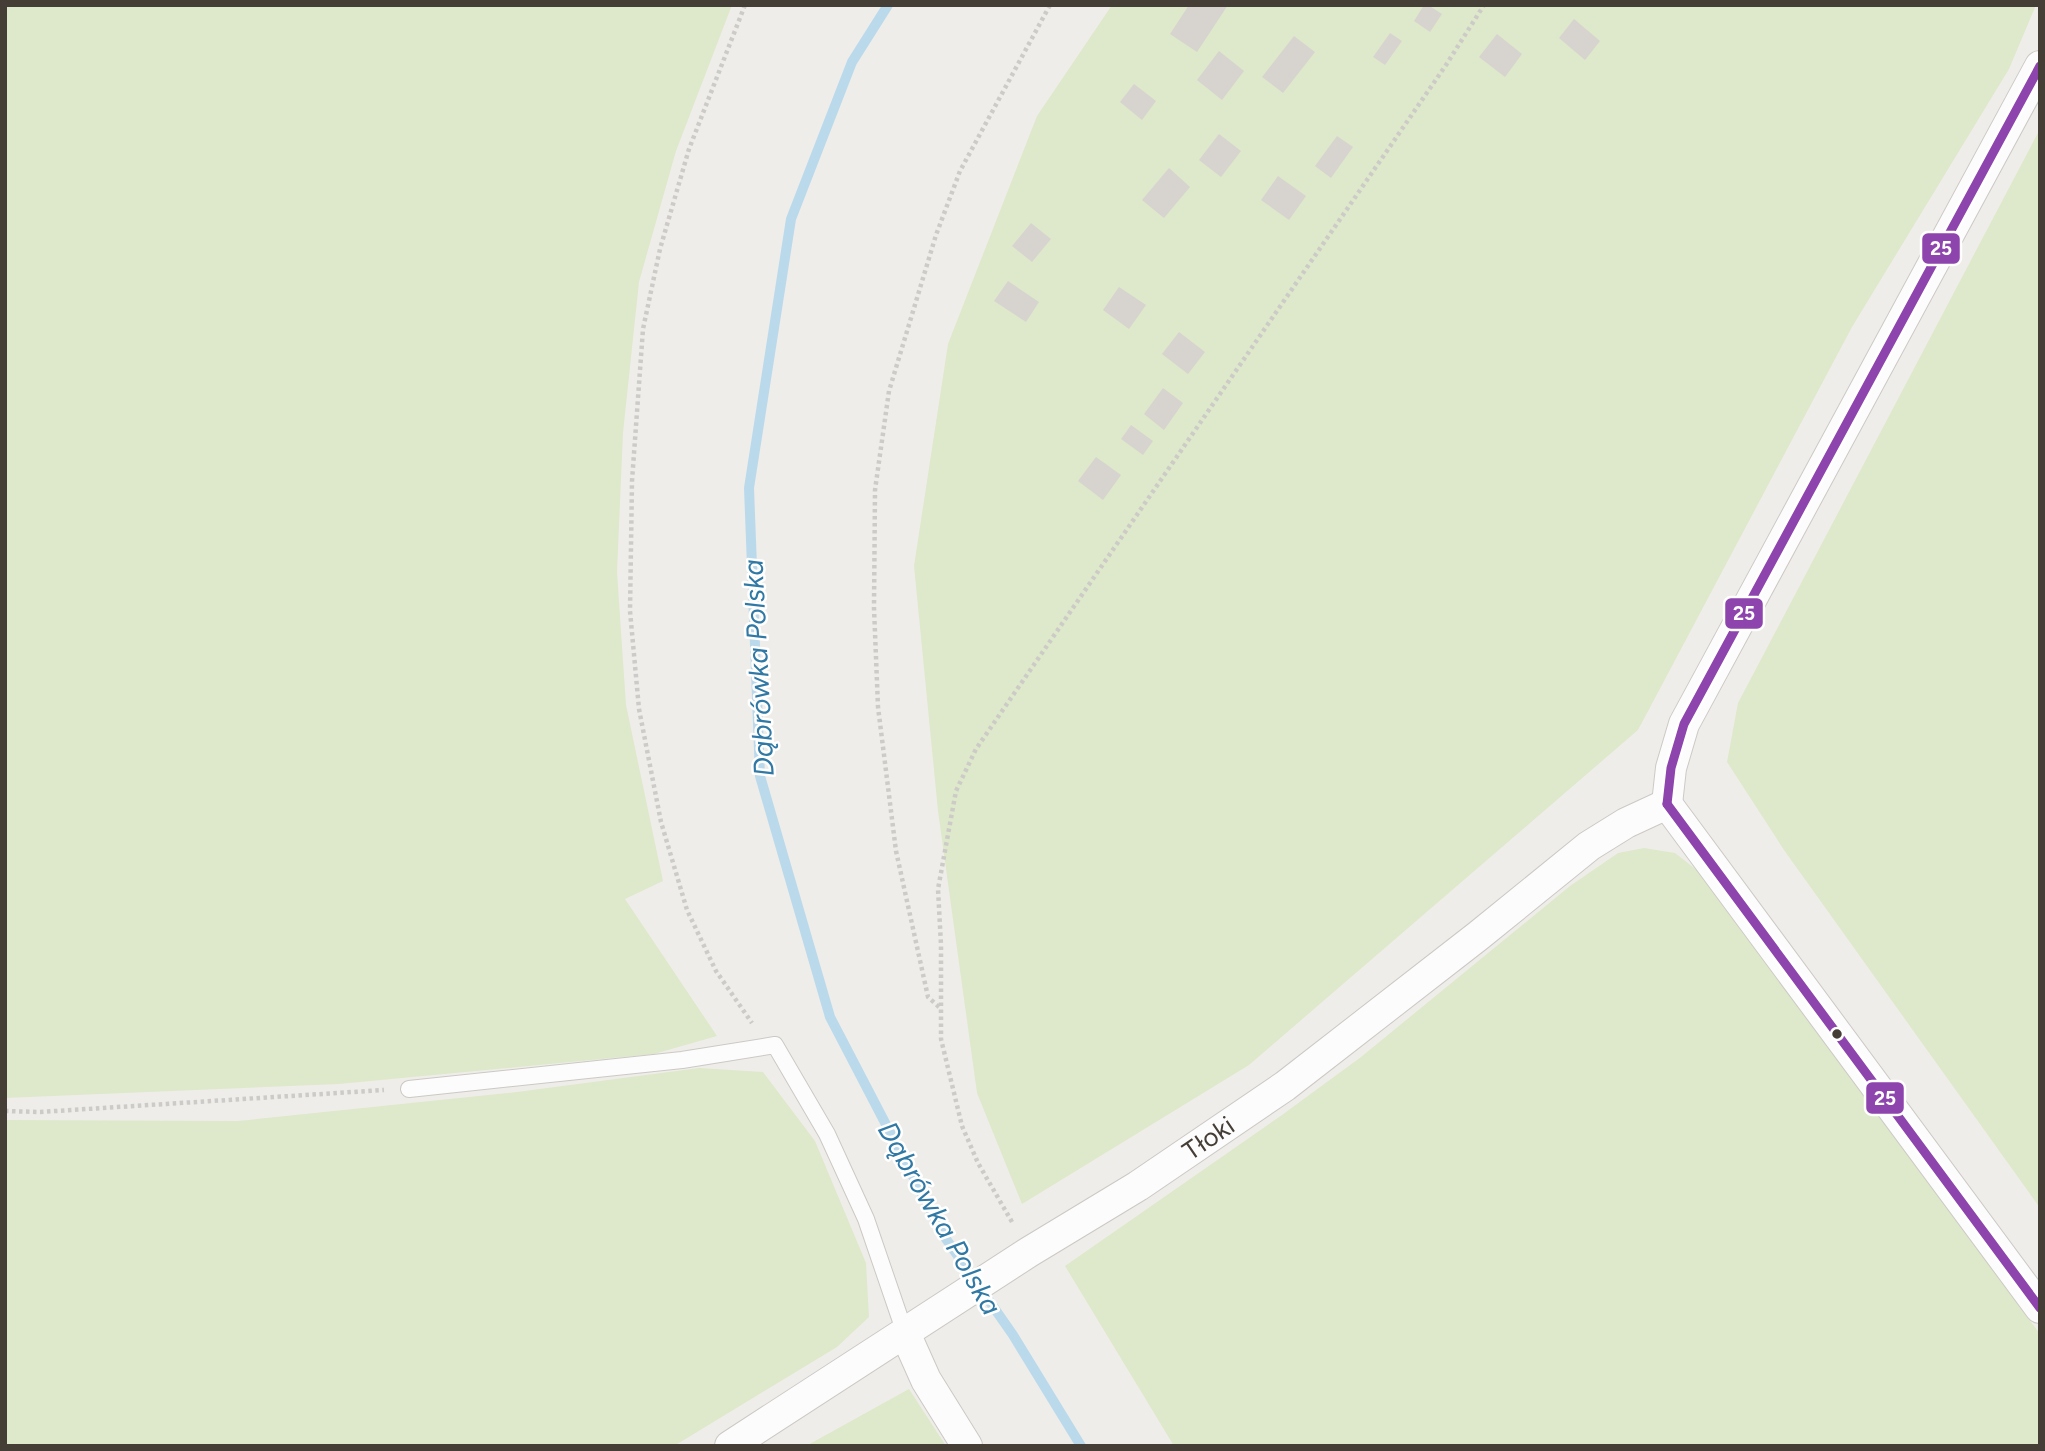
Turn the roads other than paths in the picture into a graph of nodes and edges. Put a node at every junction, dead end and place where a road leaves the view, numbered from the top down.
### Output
1 (2040, 66) edge
2 (1667, 804) junction
3 (409, 1088) road end
4 (2040, 1308) edge
5 (905, 1333) junction
6 (730, 1446) edge
7 (967, 1446) edge

1 - 2 street
2 - 4 street
2 - 5 street, Tłoki
3 - 5 lane
5 - 6 street, Tłoki
5 - 7 street

